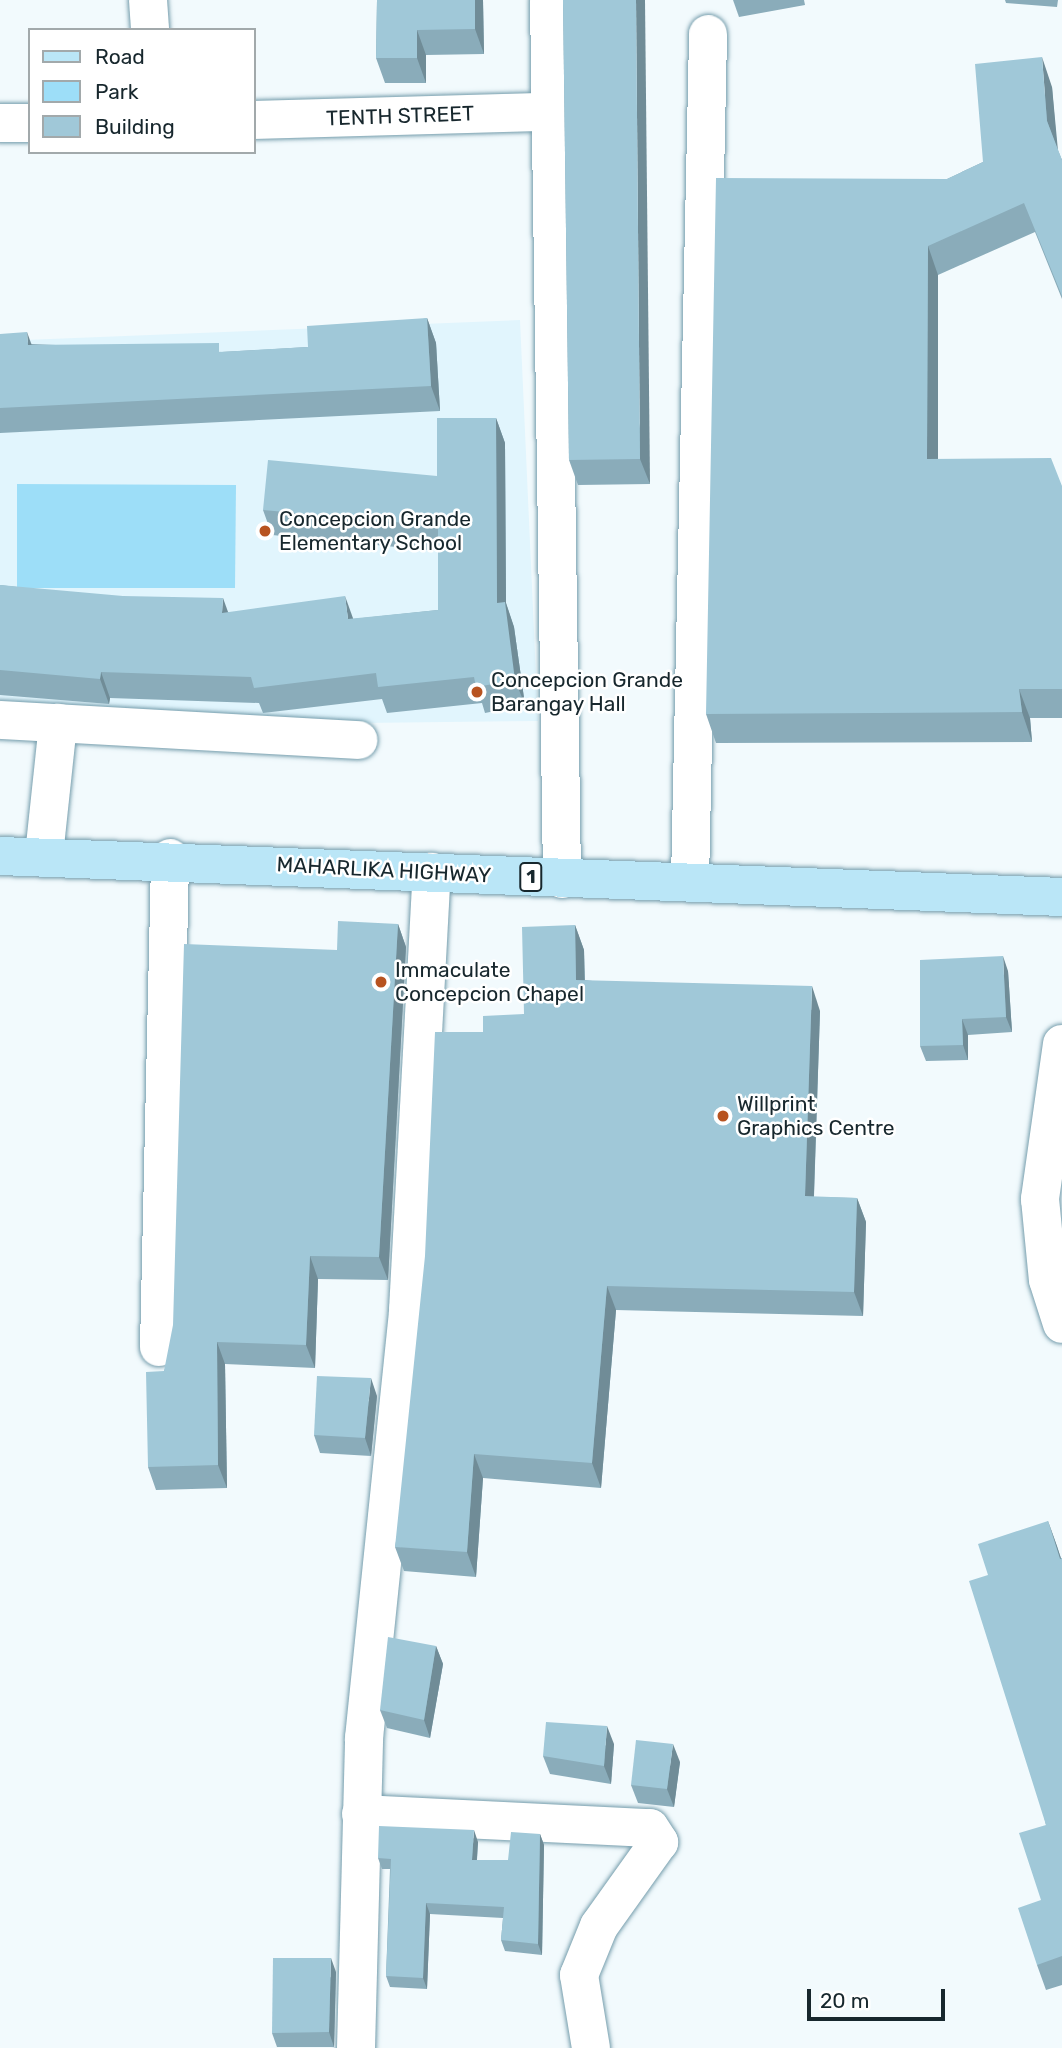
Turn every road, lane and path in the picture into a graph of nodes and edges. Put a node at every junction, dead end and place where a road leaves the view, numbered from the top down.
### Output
1 (148, 0) edge
2 (549, 0) edge
3 (150, 28) edge
4 (708, 34) dead end
5 (547, 112) junction
6 (256, 120) edge
7 (0, 123) edge
8 (28, 123) edge
9 (0, 720) edge
10 (58, 723) junction
11 (358, 740) dead end
12 (44, 855) junction
13 (0, 856) edge
14 (170, 858) junction
15 (432, 872) junction
16 (562, 879) junction
17 (690, 882) junction
18 (1062, 897) edge
19 (1062, 1044) edge
20 (1062, 1324) edge
21 (159, 1347) dead end
22 (360, 1814) junction
23 (356, 2048) edge
24 (591, 2048) edge

1 - 3 street
2 - 5 street
4 - 17 street
5 - 6 street, TENTH STREET
5 - 16 street
7 - 8 street
9 - 10 street
10 - 11 street
10 - 12 street
12 - 13 main road, MAHARLIKA HIGHWAY / 1
12 - 14 main road, MAHARLIKA HIGHWAY / 1
14 - 15 main road, MAHARLIKA HIGHWAY / 1
14 - 21 street
15 - 16 main road, MAHARLIKA HIGHWAY / 1
15 - 22 street
16 - 17 main road, MAHARLIKA HIGHWAY / 1
17 - 18 main road, MAHARLIKA HIGHWAY / 1
19 - 20 street
22 - 23 street
22 - 24 street

